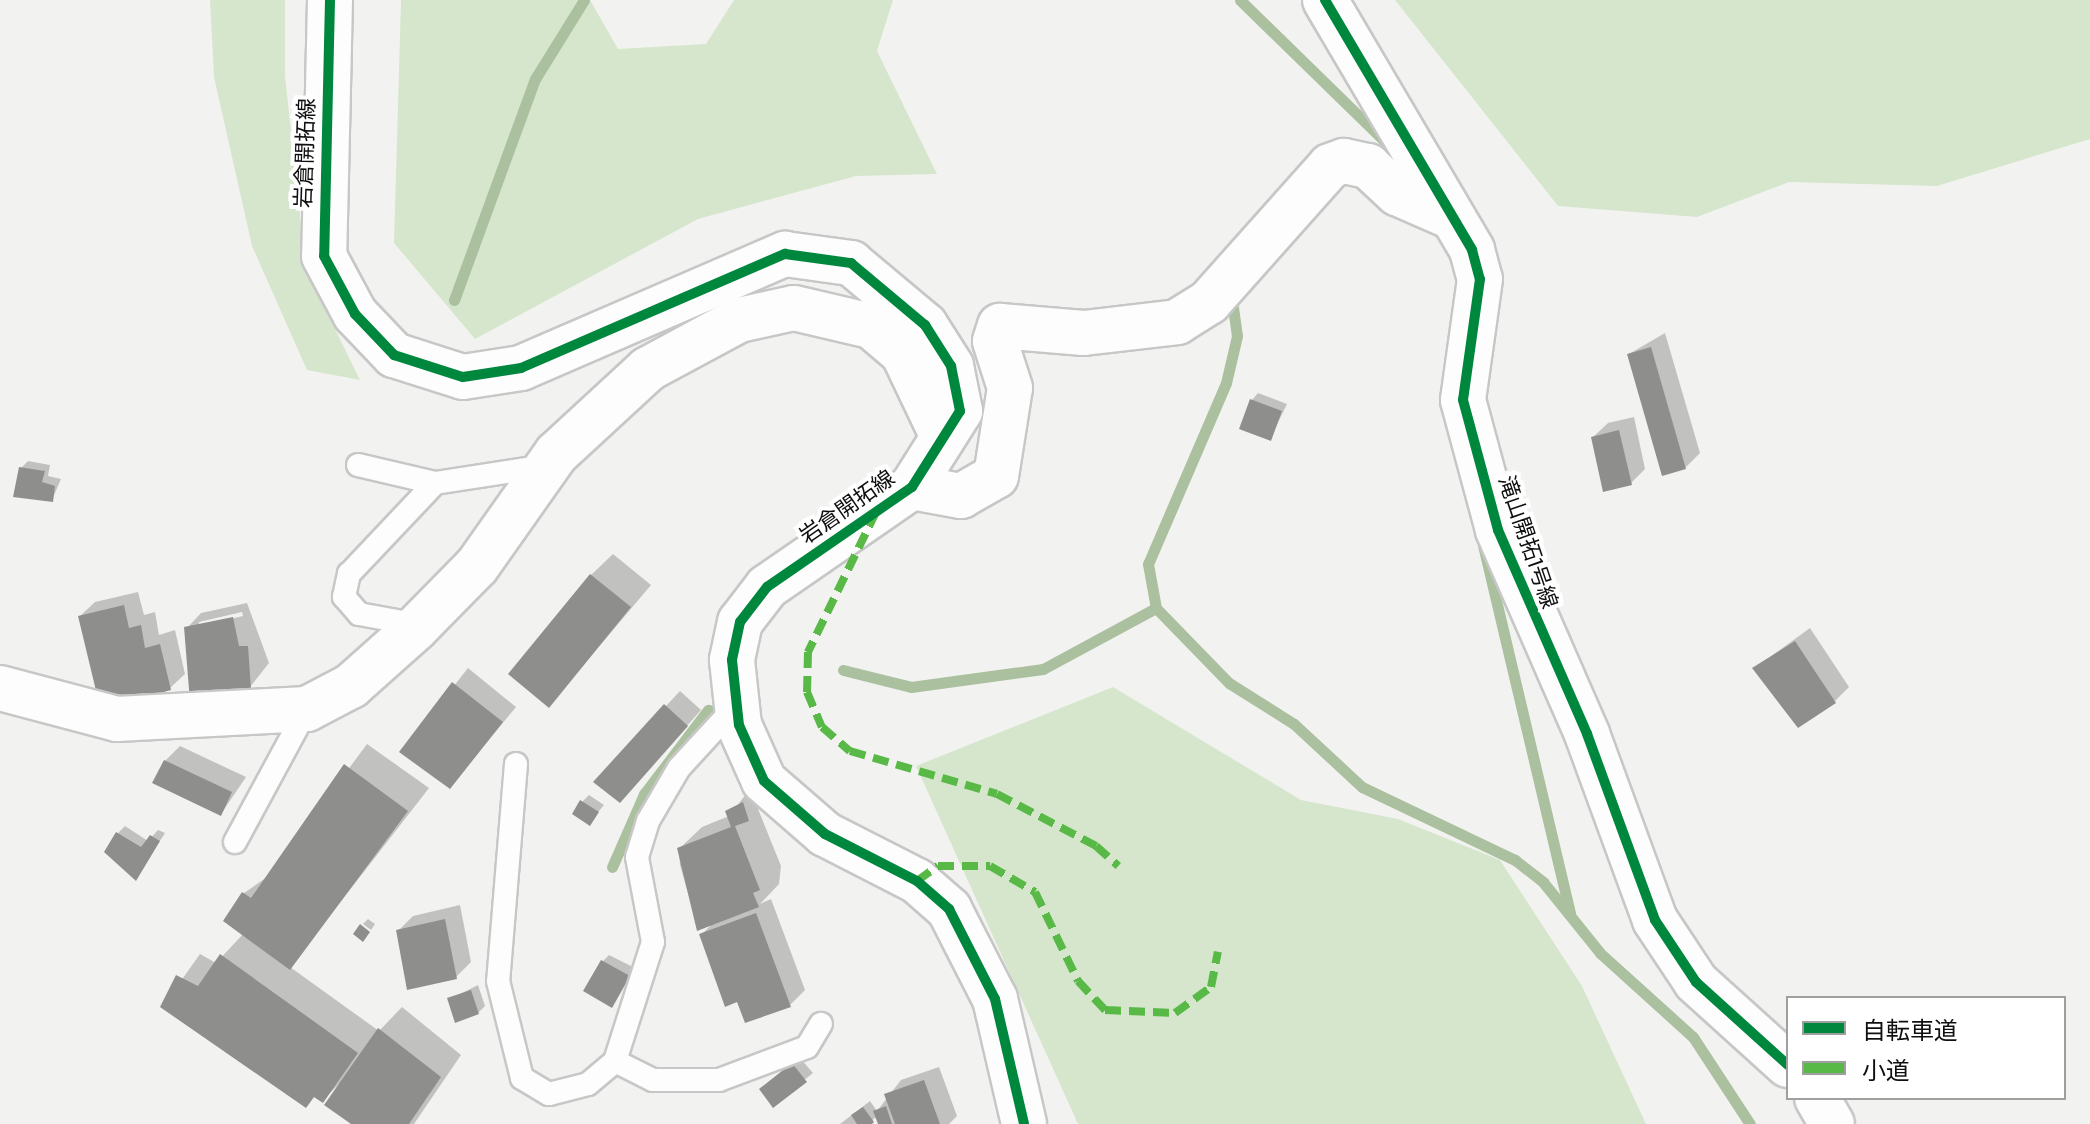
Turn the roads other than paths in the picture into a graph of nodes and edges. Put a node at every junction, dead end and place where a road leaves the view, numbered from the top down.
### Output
1 (330, 0) edge
2 (1325, 0) edge
3 (1452, 217) junction
4 (943, 437) junction
5 (358, 465) dead end
6 (548, 465) junction
7 (435, 483) junction
8 (912, 487) junction
9 (419, 625) junction
10 (0, 688) edge
11 (737, 706) junction
12 (307, 709) junction
13 (516, 764) dead end
14 (235, 842) dead end
15 (821, 1024) dead end
16 (615, 1061) junction
17 (1786, 1063) edge
18 (1818, 1100) edge
19 (1024, 1124) edge
20 (1832, 1124) edge

1 - 4 street, 岩倉開拓線
2 - 3 street, 滝山開拓1号線
3 - 8 street
3 - 17 street, 滝山開拓1号線
4 - 6 street
4 - 8 street, 岩倉開拓線
5 - 7 lane
6 - 7 lane
6 - 9 street
7 - 9 lane
8 - 11 street, 岩倉開拓線
9 - 12 street
10 - 12 street
11 - 16 lane
11 - 19 street, 岩倉開拓線
12 - 14 lane
13 - 16 lane
15 - 16 lane
18 - 20 street

